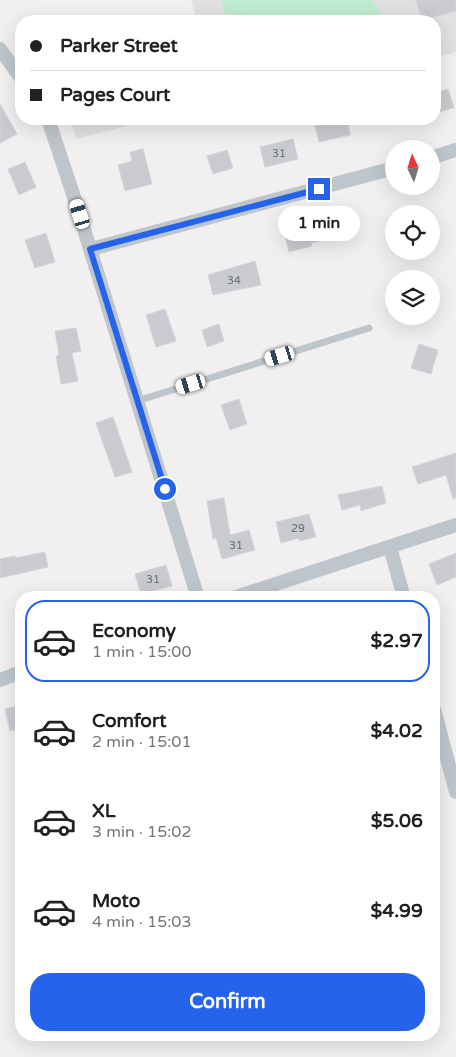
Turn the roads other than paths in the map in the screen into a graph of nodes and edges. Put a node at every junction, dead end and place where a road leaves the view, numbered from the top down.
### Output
1 (0, 49) edge
2 (15, 70) edge
3 (50, 125) edge
4 (456, 150) edge
5 (440, 155) edge
6 (385, 170) edge
7 (90, 249) junction
8 (369, 328) dead end
9 (137, 401) junction
10 (456, 525) edge
11 (390, 547) junction
12 (196, 591) edge
13 (255, 591) edge
14 (402, 591) edge
15 (15, 674) edge
16 (0, 680) edge
17 (440, 732) edge
18 (456, 792) edge

1 - 2 street
3 - 7 street
4 - 5 street
6 - 7 street
7 - 9 street
8 - 9 lane
9 - 12 street
10 - 11 street
11 - 13 street
11 - 14 street
15 - 16 street
17 - 18 street

